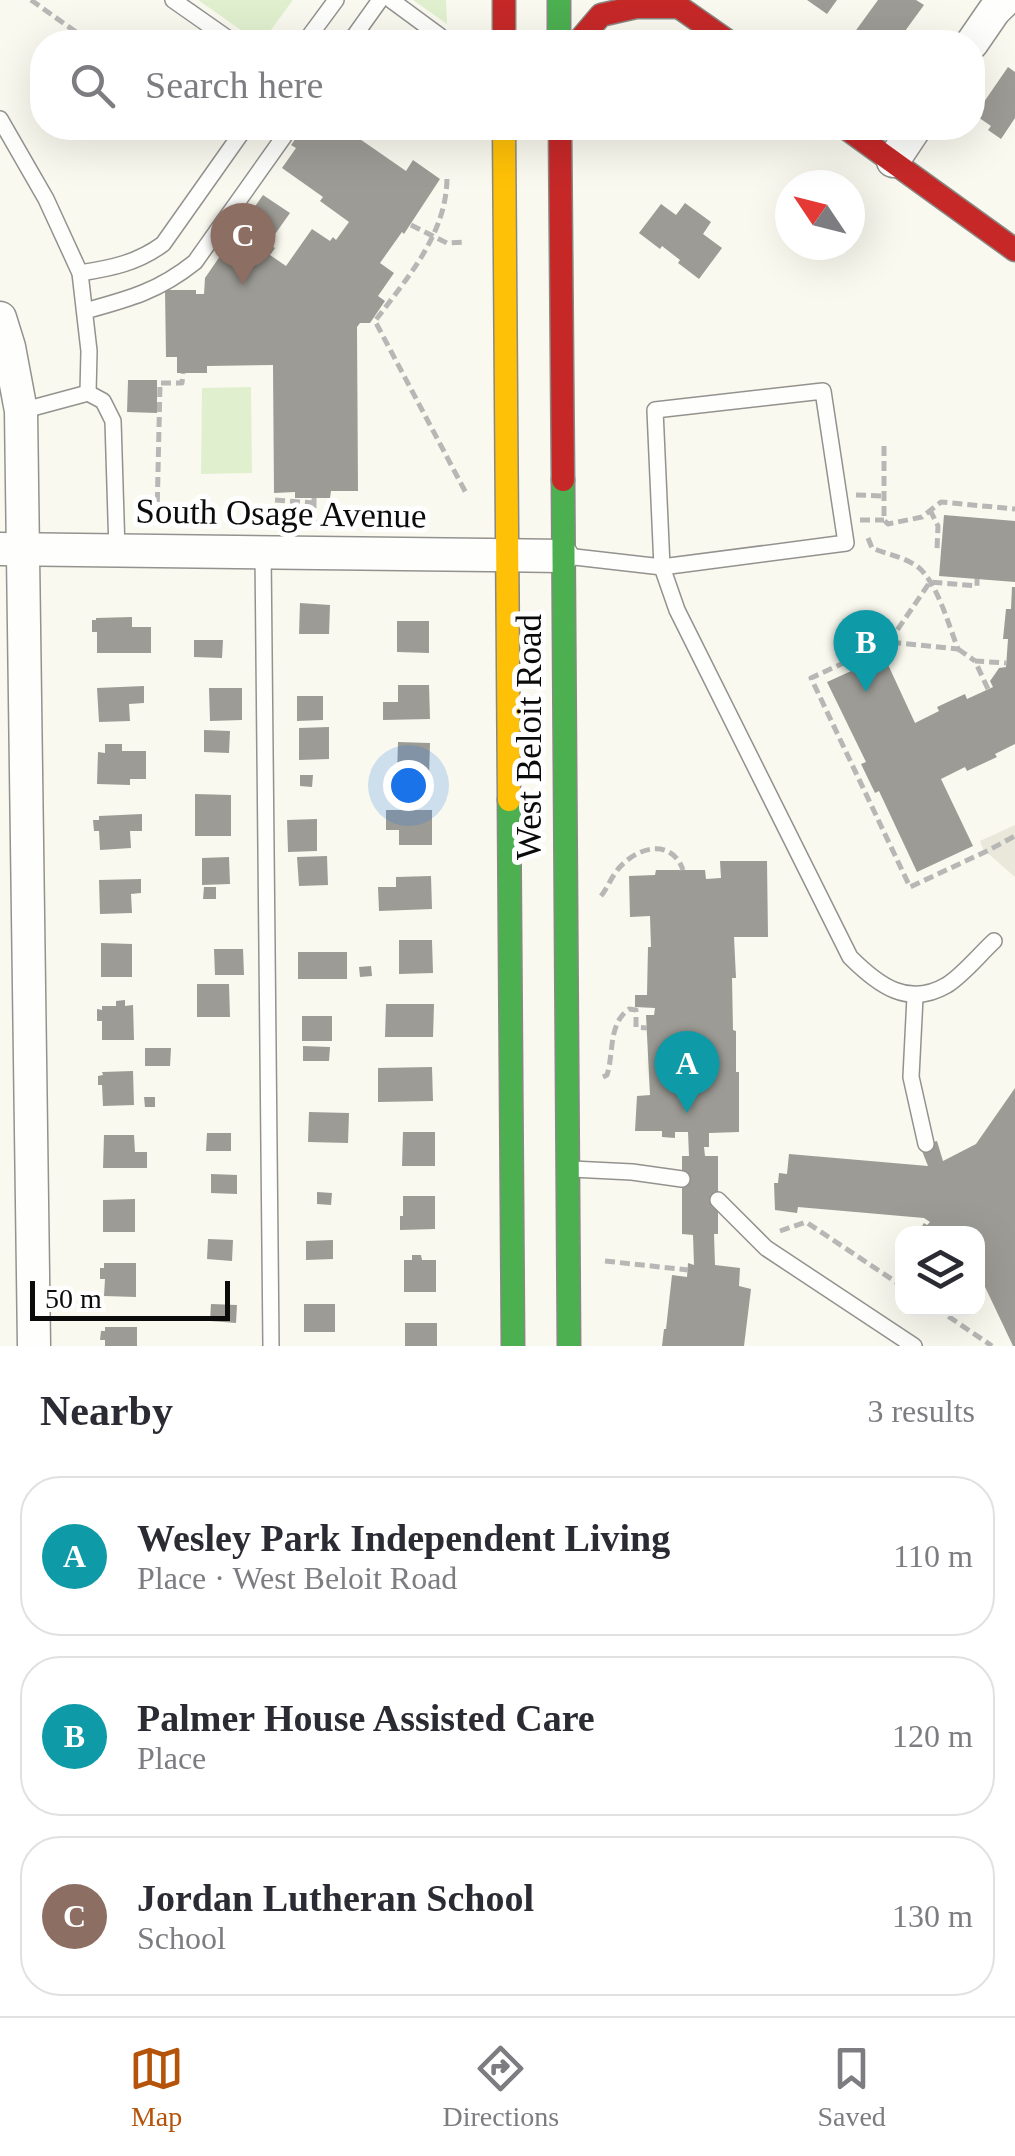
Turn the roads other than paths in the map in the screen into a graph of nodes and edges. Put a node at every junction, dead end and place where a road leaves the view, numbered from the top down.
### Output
1 (173, 0) edge
2 (336, 0) edge
3 (380, 0) edge
4 (391, 0) edge
5 (504, 0) edge
6 (559, 0) edge
7 (1005, 0) edge
8 (675, 4) edge
9 (217, 30) edge
10 (315, 30) edge
11 (359, 30) edge
12 (432, 30) edge
13 (504, 30) edge
14 (559, 30) edge
15 (588, 30) edge
16 (711, 30) edge
17 (981, 30) edge
18 (0, 119) edge
19 (237, 140) edge
20 (281, 140) edge
21 (504, 140) edge
22 (560, 140) edge
23 (863, 140) edge
24 (907, 140) edge
25 (893, 161) junction
26 (1015, 250) edge
27 (80, 272) junction
28 (85, 310) junction
29 (0, 318) edge
30 (88, 393) junction
31 (21, 411) junction
32 (12, 550) edge
33 (116, 551) junction
34 (263, 552) junction
35 (506, 555) junction
36 (562, 556) junction
37 (662, 567) junction
38 (994, 941) dead end
39 (915, 997) junction
40 (926, 1144) dead end
41 (568, 1169) junction
42 (682, 1179) dead end
43 (718, 1200) dead end
44 (34, 1346) edge
45 (271, 1346) edge
46 (513, 1346) edge
47 (569, 1346) edge
48 (914, 1346) edge

1 - 9 lane
2 - 10 lane
3 - 11 lane
4 - 12 lane
5 - 13 main road
6 - 14 main road
7 - 17 street
8 - 15 main road
8 - 16 main road
18 - 27 lane
19 - 27 lane
20 - 28 lane
21 - 35 main road, West Beloit Road
22 - 36 main road, West Beloit Road
23 - 25 main road
24 - 25 street
25 - 26 main road
27 - 28 lane
28 - 30 lane
29 - 31 street
30 - 31 lane
30 - 33 lane
31 - 32 street
32 - 33 street, South Osage Avenue
32 - 44 street
33 - 34 street, South Osage Avenue
34 - 35 street, South Osage Avenue
34 - 45 lane
35 - 36 street, South Osage Avenue
35 - 46 main road, West Beloit Road
36 - 37 lane
36 - 41 main road, West Beloit Road
37 - 37 lane
37 - 39 lane
38 - 39 lane
39 - 40 lane
41 - 42 lane
41 - 47 main road, West Beloit Road
43 - 48 lane

